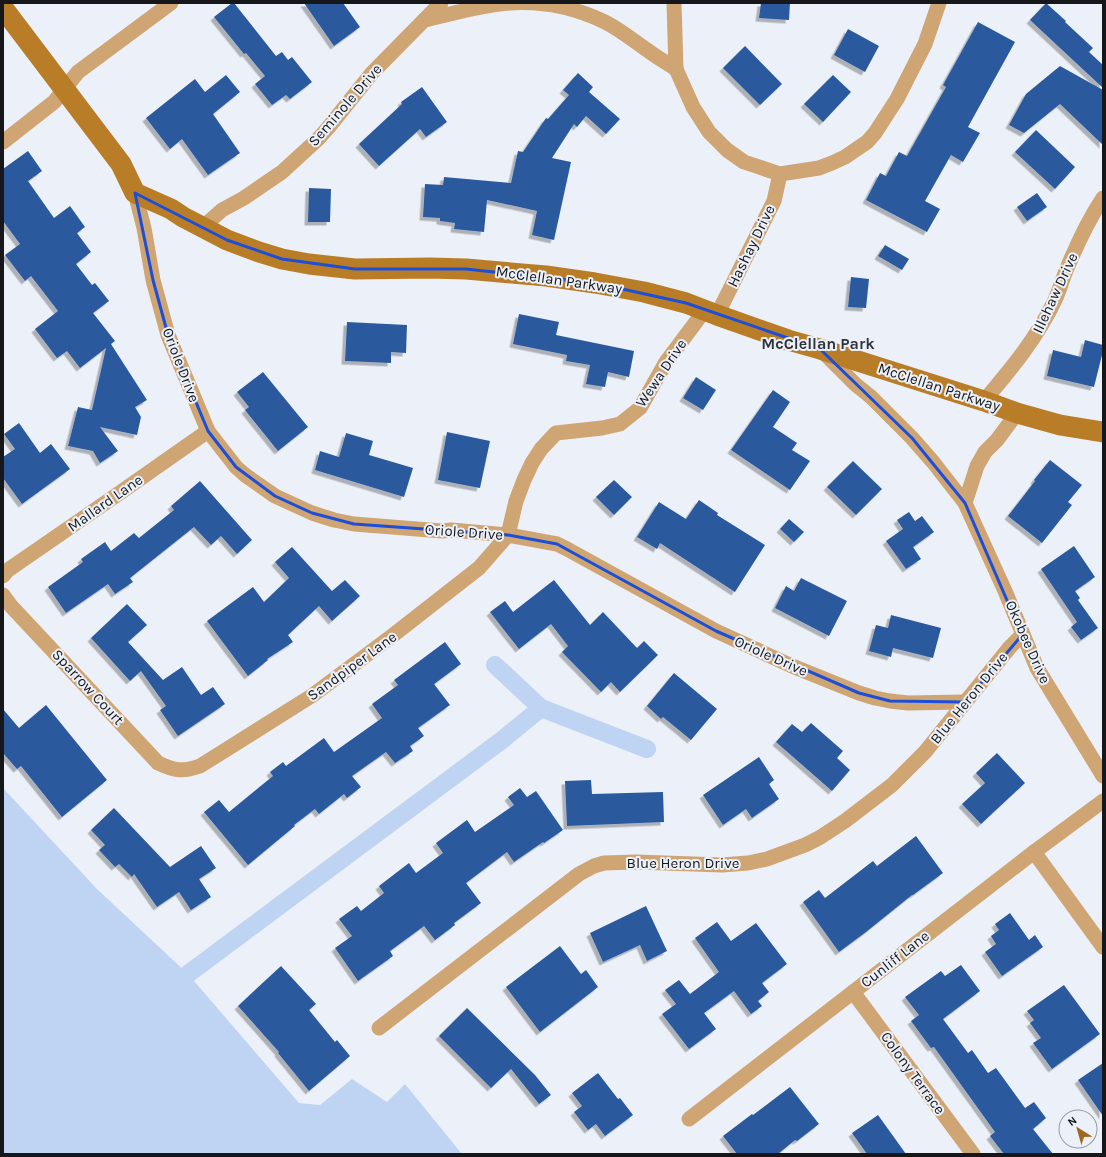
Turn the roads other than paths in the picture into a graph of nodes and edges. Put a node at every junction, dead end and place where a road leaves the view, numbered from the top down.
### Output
1 (171, 3) edge
2 (441, 3) edge
3 (674, 3) edge
4 (940, 3) edge
5 (3, 8) edge
6 (424, 20) junction
7 (676, 69) junction
8 (65, 89) junction
9 (3, 142) edge
10 (780, 174) junction
11 (135, 193) junction
12 (1103, 198) edge
13 (203, 227) junction
14 (711, 313) junction
15 (820, 349) junction
16 (984, 401) junction
17 (1017, 413) junction
18 (208, 431) junction
19 (1103, 432) edge
20 (965, 503) junction
21 (508, 535) junction
22 (3, 575) edge
23 (3, 595) edge
24 (1022, 635) junction
25 (965, 702) junction
26 (179, 770) joint
27 (1103, 776) edge
28 (1103, 801) edge
29 (1034, 852) junction
30 (1103, 947) edge
31 (853, 992) junction
32 (379, 1028) dead end
33 (688, 1119) dead end
34 (973, 1154) edge

1 - 8 street
2 - 6 street, Seminole Drive
3 - 7 street
4 - 10 street
5 - 8 street
6 - 7 street
6 - 13 street, Seminole Drive
7 - 10 street
8 - 9 street
8 - 11 street
10 - 14 street, Hashay Drive
11 - 13 street, McClellan Parkway
11 - 18 street, Oriole Drive
12 - 16 street, Illehaw Drive
13 - 14 street, McClellan Parkway
14 - 15 street, McClellan Parkway
14 - 21 street, Wewa Drive
15 - 16 street, McClellan Parkway
15 - 20 street, Okobee Drive
16 - 17 street, McClellan Parkway
17 - 19 street, McClellan Parkway
17 - 20 street
18 - 21 street, Oriole Drive
18 - 22 street, Mallard Lane
20 - 24 street, Okobee Drive
21 - 25 street, Oriole Drive
21 - 26 street, Sandpiper Lane
23 - 26 street, Sparrow Court
24 - 25 street, Blue Heron Drive
24 - 27 street, Okobee Drive
25 - 32 street, Blue Heron Drive
28 - 29 street, Cunliff Lane
29 - 30 street
29 - 31 street, Cunliff Lane
31 - 33 street, Cunliff Lane
31 - 34 street, Colony Terrace

